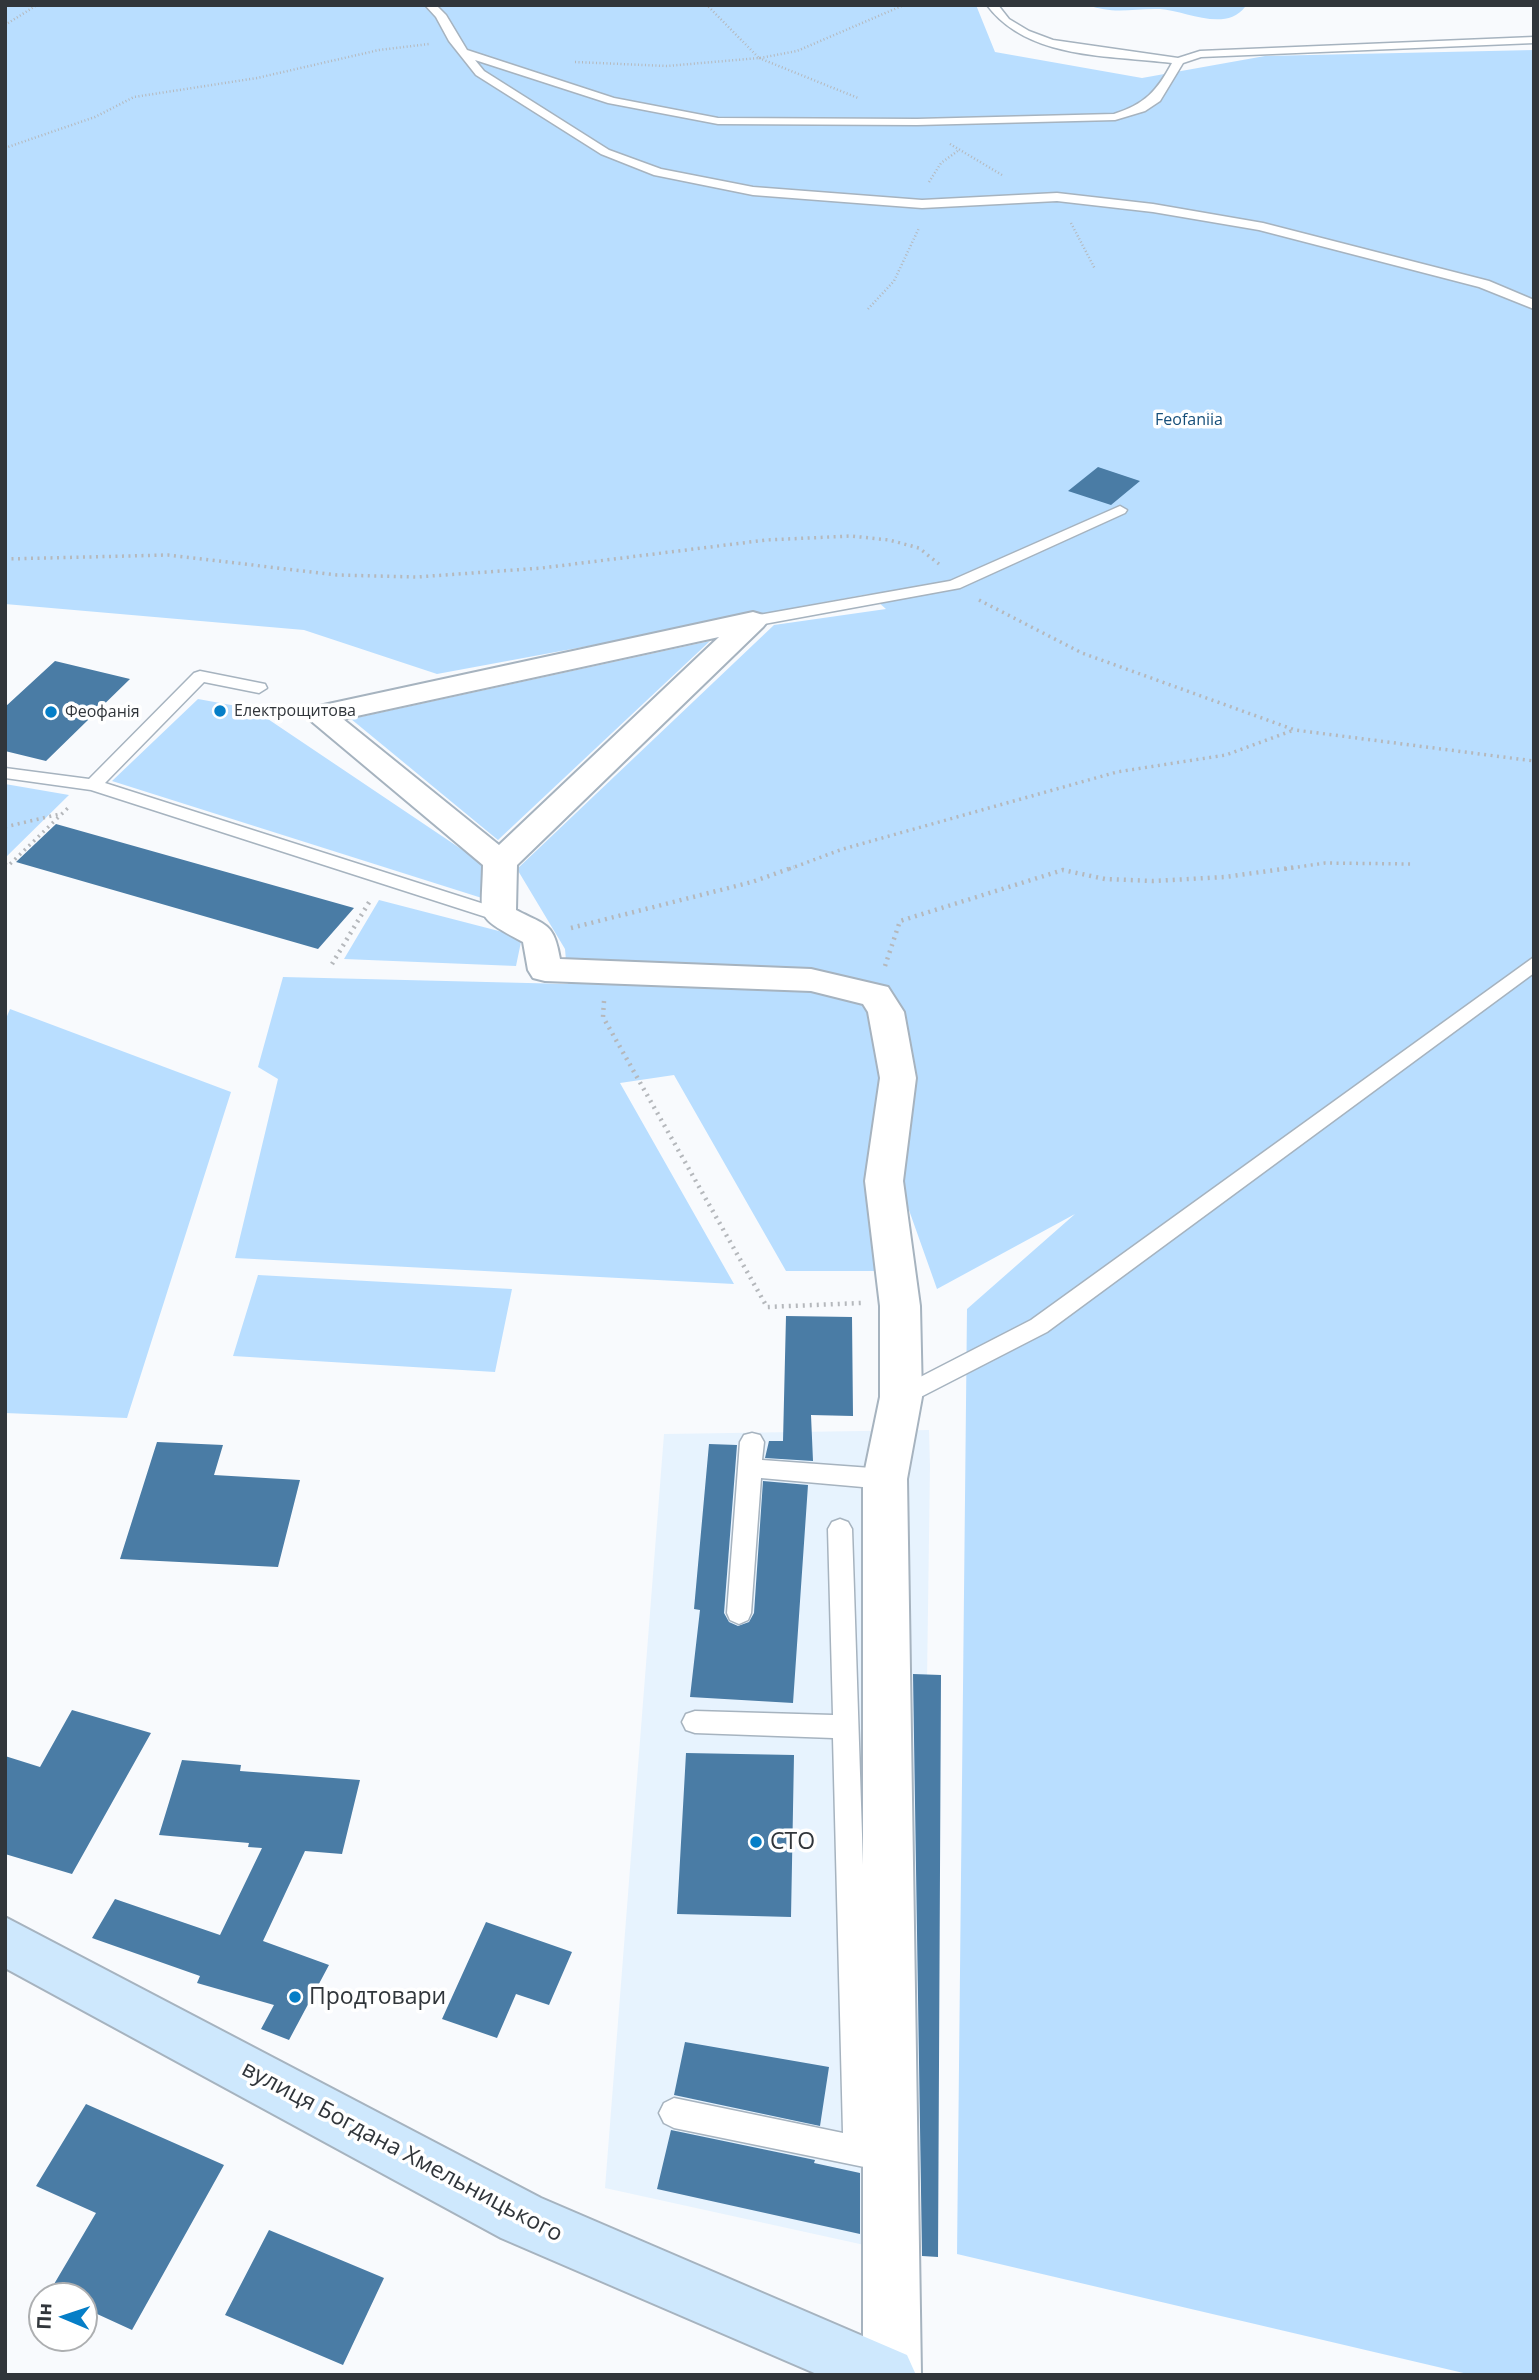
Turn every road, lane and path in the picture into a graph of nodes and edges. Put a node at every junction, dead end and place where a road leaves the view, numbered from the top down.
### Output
1 (37, 5) edge
2 (430, 5) edge
3 (707, 5) edge
4 (904, 5) edge
5 (992, 5) edge
6 (5, 25) edge
7 (1534, 40) edge
8 (454, 41) junction
9 (464, 52) junction
10 (759, 58) junction
11 (565, 61) dead end
12 (1180, 61) junction
13 (5, 148) edge
14 (1534, 304) edge
15 (1120, 510) dead end
16 (753, 621) junction
17 (259, 688) dead end
18 (1295, 730) dead end
19 (5, 774) edge
20 (93, 785) junction
21 (5, 827) edge
22 (500, 862) junction
23 (5, 864) edge
24 (1412, 864) dead end
25 (385, 876) junction
26 (499, 915) junction
27 (539, 936) junction
28 (1534, 963) edge
29 (332, 964) dead end
30 (606, 972) junction
31 (876, 995) junction
32 (864, 1303) dead end
33 (901, 1397) junction
34 (752, 1442) dead end
35 (750, 1468) junction
36 (885, 1479) junction
37 (840, 1529) dead end
38 (739, 1613) dead end
39 (695, 1722) dead end
40 (848, 1727) junction
41 (5, 1941) edge
42 (674, 2113) dead end
43 (875, 2155) junction
44 (887, 2375) edge
45 (892, 2375) edge

1 - 6 path
2 - 8 lane
3 - 10 path
4 - 10 path
5 - 12 lane
7 - 12 lane
8 - 9 lane
8 - 13 path
9 - 12 lane
9 - 14 lane
10 - 11 path
15 - 16 lane
16 - 22 street
16 - 22 street
17 - 20 lane
18 - 27 path
19 - 20 lane
20 - 25 lane
21 - 23 path
22 - 26 street
24 - 31 path
25 - 26 lane
25 - 29 path
26 - 27 street
27 - 30 street
28 - 33 lane
30 - 31 street
30 - 32 path
31 - 33 street
33 - 36 street
34 - 35 lane
35 - 36 lane
35 - 38 lane
36 - 43 street
37 - 40 lane
39 - 40 lane
40 - 43 lane
41 - 44 street, вулиця Богдана Хмельницького
42 - 43 lane
43 - 45 street

